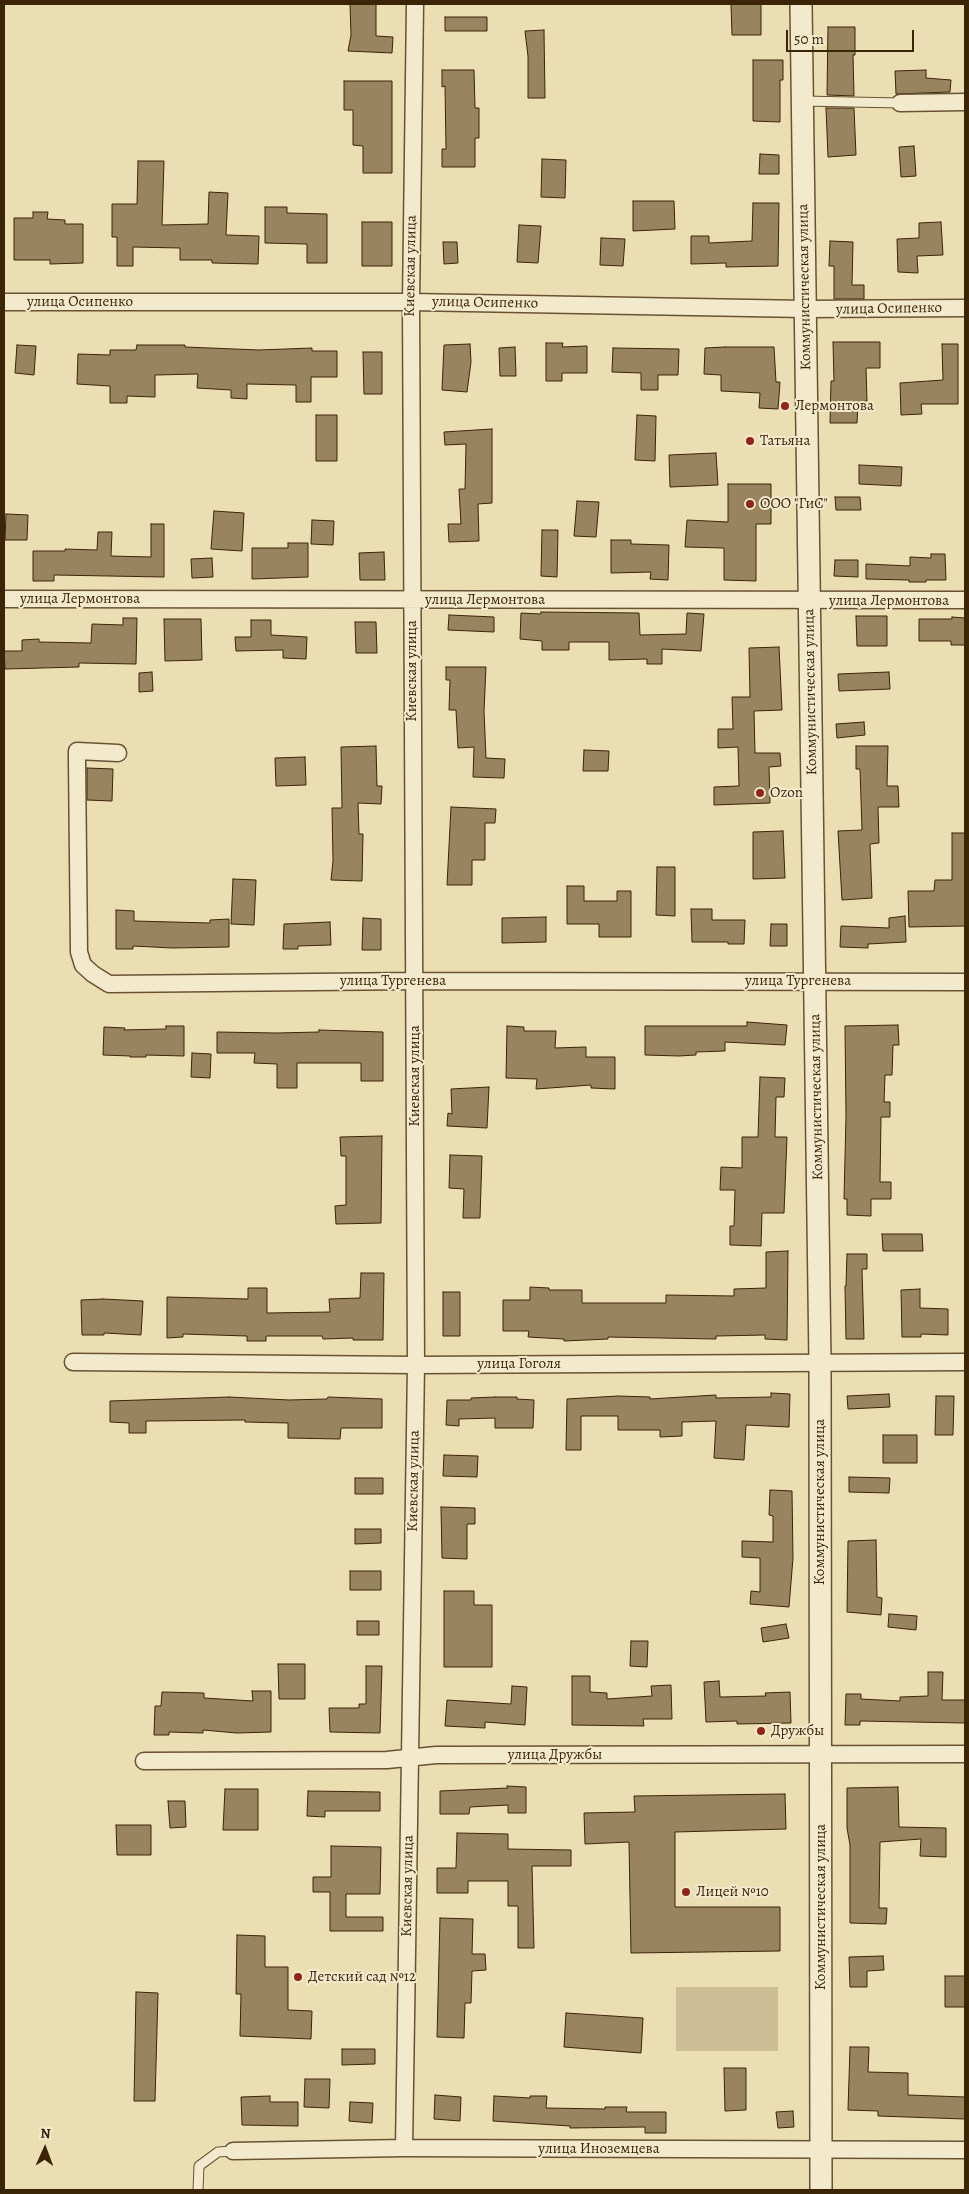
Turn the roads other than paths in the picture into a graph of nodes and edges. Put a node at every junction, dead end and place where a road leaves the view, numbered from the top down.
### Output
1 (414, 4) edge
2 (801, 4) edge
3 (802, 101) junction
4 (965, 102) edge
5 (900, 103) joint
6 (4, 302) edge
7 (410, 302) junction
8 (965, 308) edge
9 (805, 309) junction
10 (4, 599) edge
11 (412, 599) junction
12 (965, 600) edge
13 (810, 601) junction
14 (118, 753) dead end
15 (816, 980) junction
16 (415, 981) junction
17 (965, 982) edge
18 (74, 1362) dead end
19 (965, 1362) edge
20 (820, 1364) junction
21 (416, 1365) junction
22 (965, 1754) edge
23 (820, 1755) junction
24 (410, 1757) junction
25 (144, 1761) dead end
26 (404, 2148) junction
27 (822, 2150) junction
28 (965, 2150) edge
29 (233, 2151) joint
30 (198, 2190) edge
31 (821, 2190) edge

1 - 7 street, Киевская улица
2 - 3 street, Коммунистическая улица
3 - 5 lane
3 - 9 street, Коммунистическая улица
4 - 5 street
6 - 7 street, улица Осипенко
7 - 9 street, улица Осипенко
7 - 11 street, Киевская улица
8 - 9 street, улица Осипенко
9 - 13 street, Коммунистическая улица
10 - 11 street, улица Лермонтова
11 - 13 street, улица Лермонтова
11 - 16 street, Киевская улица
12 - 13 street, улица Лермонтова
13 - 15 street, Коммунистическая улица
14 - 16 street, улица Тургенева
15 - 16 street, улица Тургенева
15 - 17 street, улица Тургенева
15 - 20 street, Коммунистическая улица
16 - 21 street, Киевская улица
18 - 21 street, улица Гоголя
19 - 20 street, улица Гоголя
20 - 21 street, улица Гоголя
20 - 23 street, Коммунистическая улица
21 - 24 street, Киевская улица
22 - 23 street, улица Дружбы
23 - 24 street, улица Дружбы
23 - 27 street, Коммунистическая улица
24 - 25 street, улица Дружбы
24 - 26 street, Киевская улица
26 - 27 street, улица Иноземцева
26 - 29 street, улица Иноземцева
27 - 28 street, улица Иноземцева
27 - 31 street, Коммунистическая улица
29 - 30 lane

